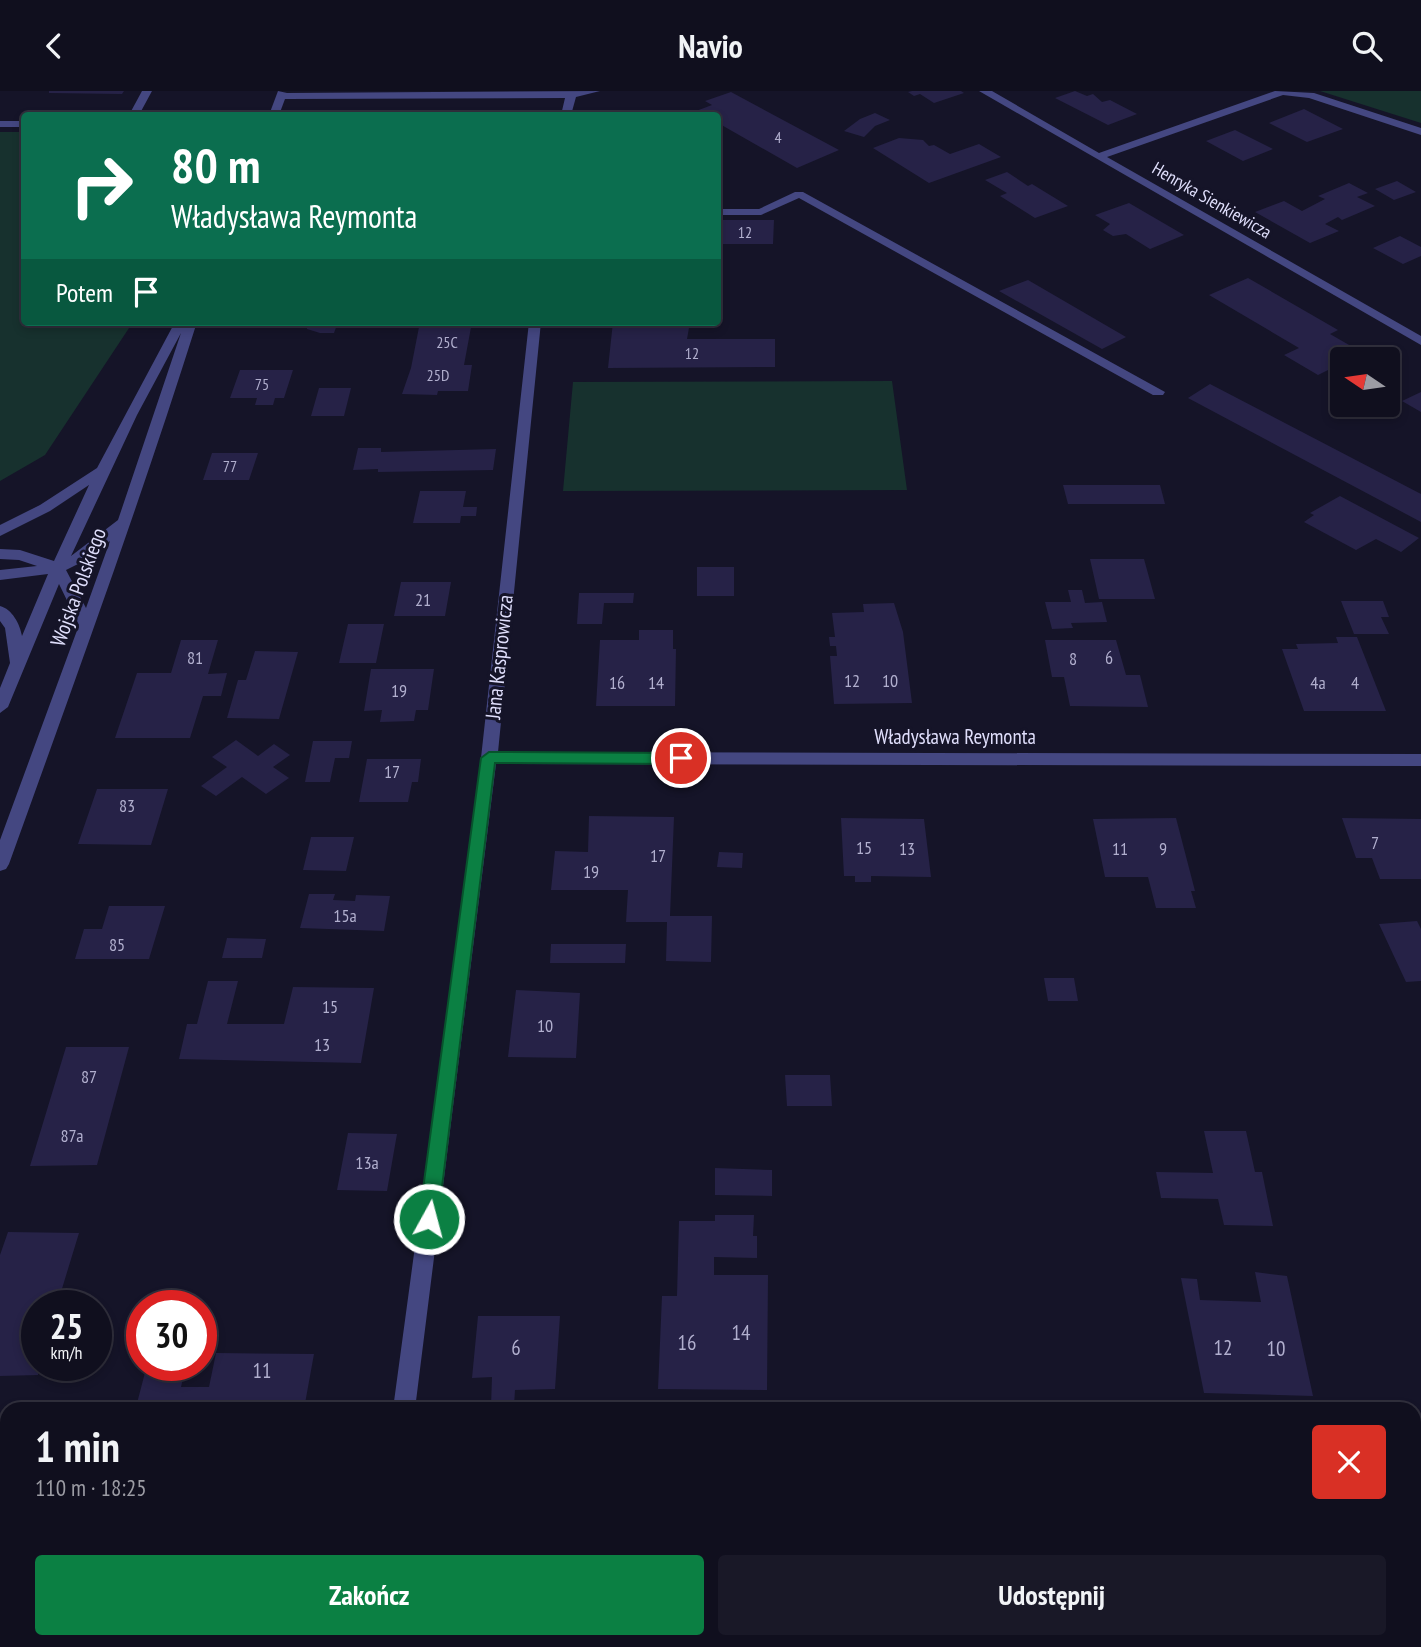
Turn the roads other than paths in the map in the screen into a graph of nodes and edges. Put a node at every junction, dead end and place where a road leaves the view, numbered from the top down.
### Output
1 (147, 91) edge
2 (595, 91) edge
3 (987, 92) edge
4 (283, 93) edge
5 (570, 95) junction
6 (136, 112) edge
7 (275, 112) edge
8 (567, 112) edge
9 (0, 124) edge
10 (21, 124) edge
11 (1421, 132) edge
12 (1100, 156) junction
13 (721, 212) edge
14 (179, 326) edge
15 (190, 326) edge
16 (535, 326) edge
17 (1421, 341) edge
18 (1158, 392) dead end
19 (101, 471) junction
20 (125, 522) junction
21 (0, 531) edge
22 (0, 554) edge
23 (58, 568) junction
24 (0, 575) edge
25 (0, 611) edge
26 (88, 627) junction
27 (17, 663) junction
28 (0, 706) edge
29 (489, 758) junction
30 (1421, 760) edge
31 (0, 864) edge
32 (405, 1402) edge

1 - 6 street
2 - 5 street
3 - 12 street, Henryka Sienkiewicza
4 - 5 street
4 - 7 street
5 - 8 street
9 - 10 street
11 - 12 street
12 - 17 street, Henryka Sienkiewicza
13 - 18 street
14 - 19 street, Wojska Polskiego
15 - 20 street, Wojska Polskiego
16 - 29 street, Jana Kasprowicza
19 - 21 street
19 - 23 street, Wojska Polskiego
20 - 23 street
20 - 26 street, Wojska Polskiego
22 - 23 street
23 - 24 street
23 - 26 street
23 - 27 street, Wojska Polskiego
25 - 27 street
26 - 31 street, Wojska Polskiego
27 - 28 street, Wojska Polskiego
29 - 30 street, Władysława Reymonta
29 - 32 street, Jana Kasprowicza

